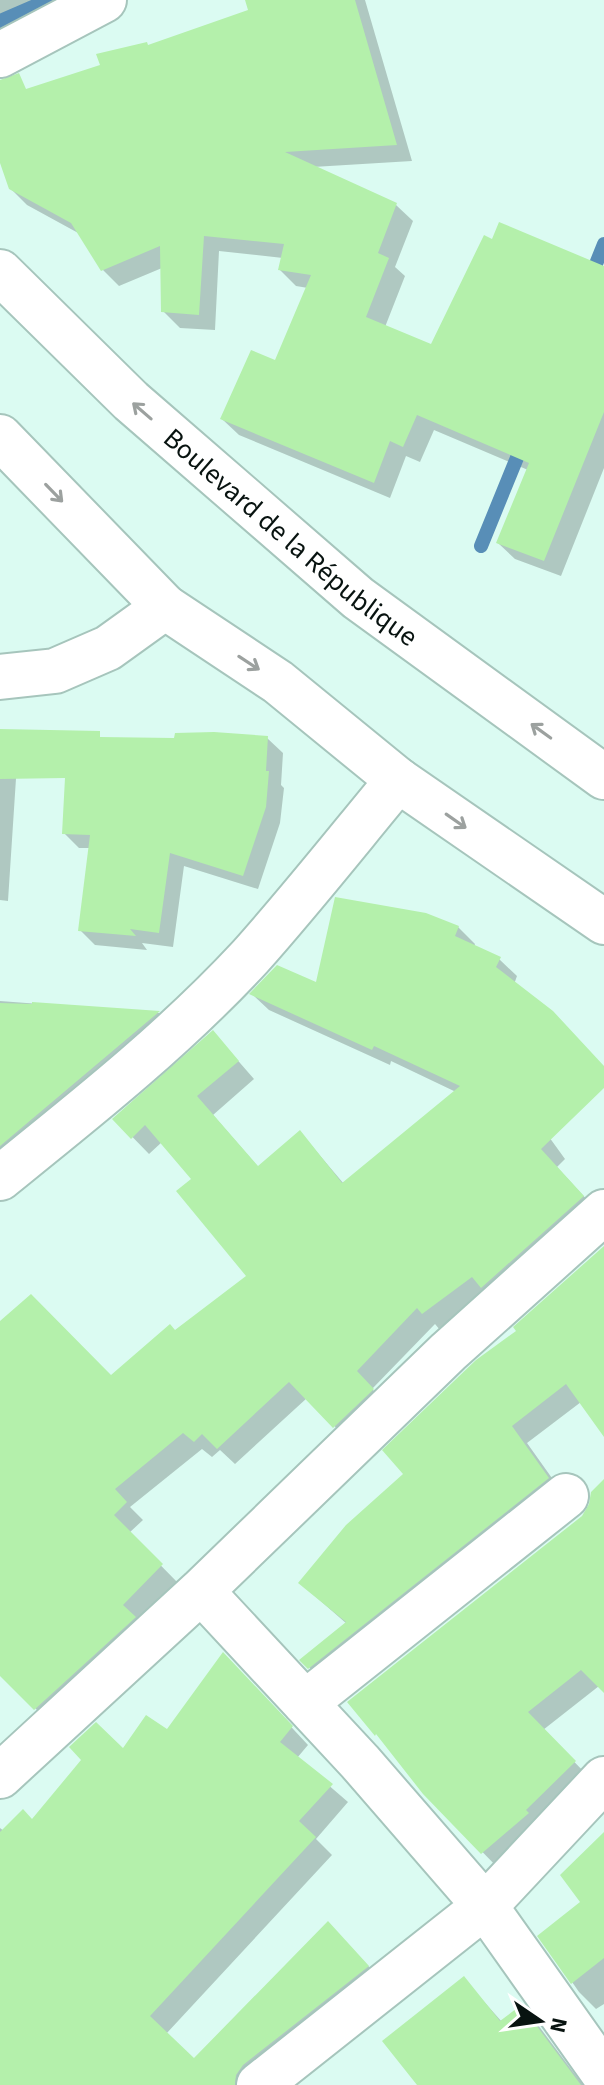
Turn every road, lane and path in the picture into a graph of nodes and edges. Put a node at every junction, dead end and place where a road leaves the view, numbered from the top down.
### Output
1 (104, 0) edge
2 (0, 55) edge
3 (0, 272) edge
4 (0, 437) edge
5 (165, 607) junction
6 (0, 677) edge
7 (604, 777) edge
8 (398, 780) junction
9 (604, 922) edge
10 (0, 1178) edge
11 (604, 1212) edge
12 (566, 1496) dead end
13 (201, 1591) junction
14 (305, 1703) junction
15 (0, 1776) edge
16 (604, 1779) edge
17 (485, 1906) junction
18 (604, 2074) edge
19 (259, 2085) edge

1 - 2 street
7 -> 3 street, Boulevard de la République
4 -> 5 street
5 - 6 street
5 -> 8 street
8 -> 9 street
8 - 10 street
11 - 13 street
12 - 14 street
13 - 14 street
13 - 15 street
14 - 17 street
16 - 17 street
17 - 18 street
17 - 19 street

